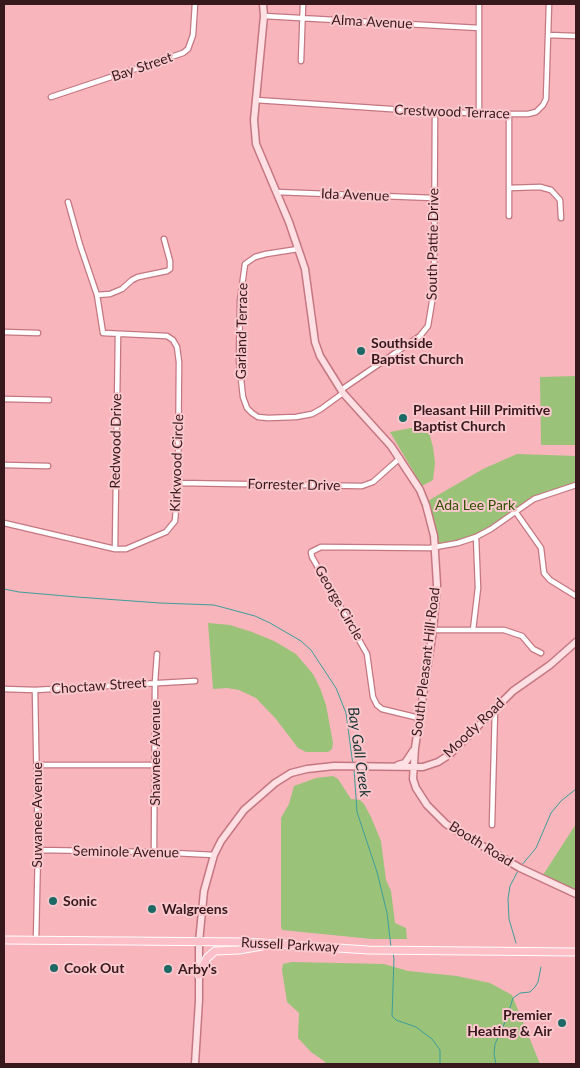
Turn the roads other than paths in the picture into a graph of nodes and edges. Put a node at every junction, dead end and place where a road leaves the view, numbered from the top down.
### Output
1 (196, 4) edge
2 (263, 4) edge
3 (302, 4) edge
4 (480, 4) edge
5 (548, 4) edge
6 (264, 16) junction
7 (302, 18) junction
8 (479, 28) junction
9 (549, 35) junction
10 (576, 36) edge
11 (301, 62) dead end
12 (51, 97) dead end
13 (256, 100) junction
14 (435, 112) junction
15 (479, 113) junction
16 (509, 114) junction
17 (509, 188) junction
18 (276, 192) junction
19 (434, 198) junction
20 (68, 202) dead end
21 (509, 216) dead end
22 (561, 218) dead end
23 (164, 239) dead end
24 (298, 250) junction
25 (97, 295) junction
26 (4, 332) edge
27 (38, 333) dead end
28 (118, 334) junction
29 (342, 391) junction
30 (4, 399) edge
31 (49, 400) dead end
32 (400, 458) junction
33 (4, 465) edge
34 (48, 466) dead end
35 (178, 483) junction
36 (576, 485) edge
37 (516, 511) junction
38 (4, 523) edge
39 (476, 537) junction
40 (436, 547) junction
41 (115, 548) junction
42 (576, 596) edge
43 (433, 630) junction
44 (473, 630) junction
45 (576, 642) edge
46 (541, 652) dead end
47 (157, 654) dead end
48 (194, 681) dead end
49 (156, 682) junction
50 (4, 689) edge
51 (35, 690) junction
52 (495, 708) junction
53 (419, 718) junction
54 (415, 748) junction
55 (37, 765) junction
56 (156, 765) junction
57 (390, 767) junction
58 (414, 768) junction
59 (492, 825) dead end
60 (38, 850) junction
61 (154, 852) junction
62 (214, 855) junction
63 (576, 894) edge
64 (4, 940) edge
65 (36, 940) junction
66 (199, 942) junction
67 (274, 944) junction
68 (576, 952) edge
69 (199, 975) junction
70 (195, 1064) edge

1 - 12 street, Bay Street
2 - 6 street, South Pleasant Hill Road
3 - 7 street
4 - 8 street
5 - 9 street, Crestwood Terrace
6 - 7 street, Alma Avenue
6 - 13 street, South Pleasant Hill Road
7 - 8 street, Alma Avenue
7 - 11 street
8 - 15 street
9 - 10 street
9 - 16 street, Crestwood Terrace
13 - 14 street, Crestwood Terrace
13 - 18 street, South Pleasant Hill Road
14 - 15 street, Crestwood Terrace
14 - 19 street, South Pattie Drive
15 - 16 street, Crestwood Terrace
16 - 17 street
17 - 21 street
17 - 22 street
18 - 19 street, Ida Avenue
18 - 24 street, South Pleasant Hill Road
19 - 29 street, South Pattie Drive
20 - 25 street
23 - 25 street
24 - 29 street, South Pleasant Hill Road
24 - 29 street, Garland Terrace
25 - 28 street
26 - 27 street
28 - 35 street, Kirkwood Circle
28 - 41 street, Redwood Drive
29 - 32 street, South Pleasant Hill Road
30 - 31 street
32 - 35 street, Forrester Drive
32 - 40 street, South Pleasant Hill Road
33 - 34 street
35 - 41 street, Kirkwood Circle
36 - 37 street
37 - 39 street
37 - 42 street
38 - 41 street, Kirkwood Circle
39 - 40 street
39 - 44 street
40 - 43 street, South Pleasant Hill Road
40 - 53 street, George Circle
43 - 44 street
43 - 53 street, South Pleasant Hill Road
44 - 46 street
45 - 52 street, Moody Road
47 - 49 street, Shawnee Avenue
48 - 49 street, Choctaw Street
49 - 51 street, Choctaw Street
49 - 56 street, Shawnee Avenue
50 - 51 street, Choctaw Street
51 - 55 street, Suwanee Avenue
52 - 58 street, Moody Road
52 - 59 street
53 - 54 street, South Pleasant Hill Road
54 - 57 street
54 - 58 street, South Pleasant Hill Road
55 - 56 street
55 - 60 street, Suwanee Avenue
56 - 61 street, Shawnee Avenue
57 - 58 street, Moody Road
57 - 62 street, Moody Road
58 - 63 street, Booth Road
60 - 61 street, Seminole Avenue
60 - 65 street, Suwanee Avenue
61 - 62 street, Seminole Avenue
62 - 66 street, Moody Road
64 - 65 main road, Russell Parkway
65 - 66 main road, Russell Parkway
66 - 67 main road, Russell Parkway
66 - 69 street, Moody Road
67 - 68 main road, Russell Parkway
67 - 69 main road
69 - 70 street, Moody Road

